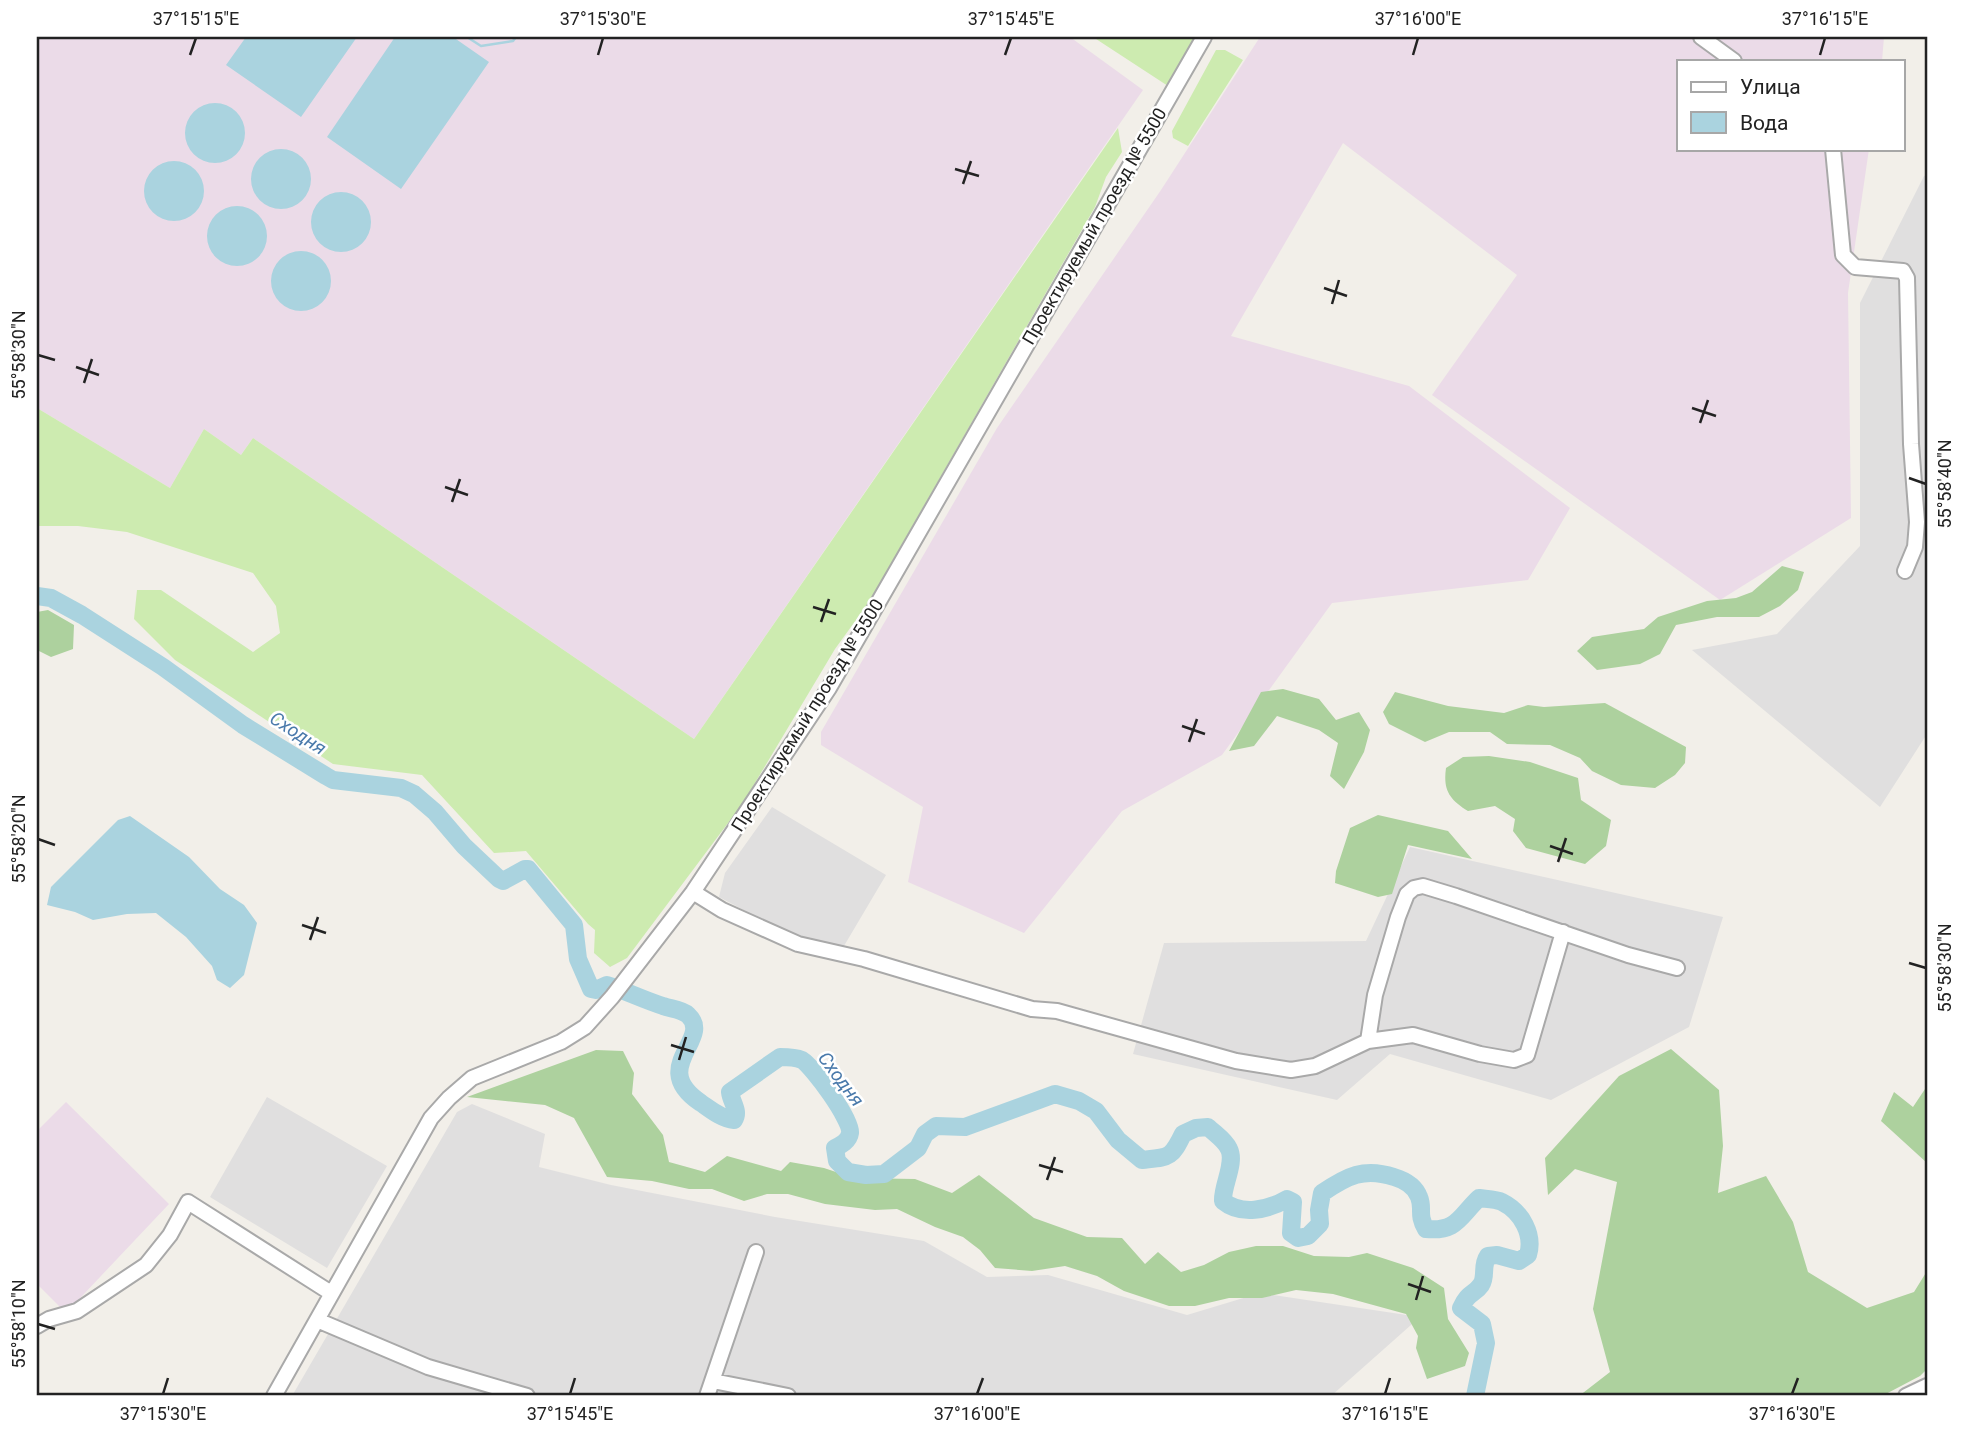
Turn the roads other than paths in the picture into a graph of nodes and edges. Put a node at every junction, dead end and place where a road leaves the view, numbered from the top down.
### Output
1 (1204, 37) edge
2 (1701, 37) edge
3 (1733, 60) edge
4 (1833, 150) edge
5 (1905, 572) dead end
6 (693, 892) junction
7 (1563, 932) junction
8 (1678, 968) dead end
9 (1368, 1041) junction
10 (756, 1252) dead end
11 (331, 1293) junction
12 (317, 1320) junction
13 (37, 1326) edge
14 (713, 1381) junction
15 (1927, 1386) edge
16 (482, 1391) edge
17 (274, 1396) edge
18 (527, 1396) edge
19 (707, 1396) edge
20 (788, 1396) edge
21 (1906, 1396) edge

1 - 6 street, Проектируемый проезд № 5500
2 - 3 street
4 - 5 street
6 - 9 street
6 - 11 street, Проектируемый проезд № 5500
7 - 8 street
7 - 9 street
7 - 9 street
10 - 14 street
11 - 12 street, Проектируемый проезд № 5500
11 - 13 street
12 - 16 street
12 - 17 street, Проектируемый проезд № 5500
14 - 19 street
14 - 20 street
15 - 21 street
16 - 18 street

